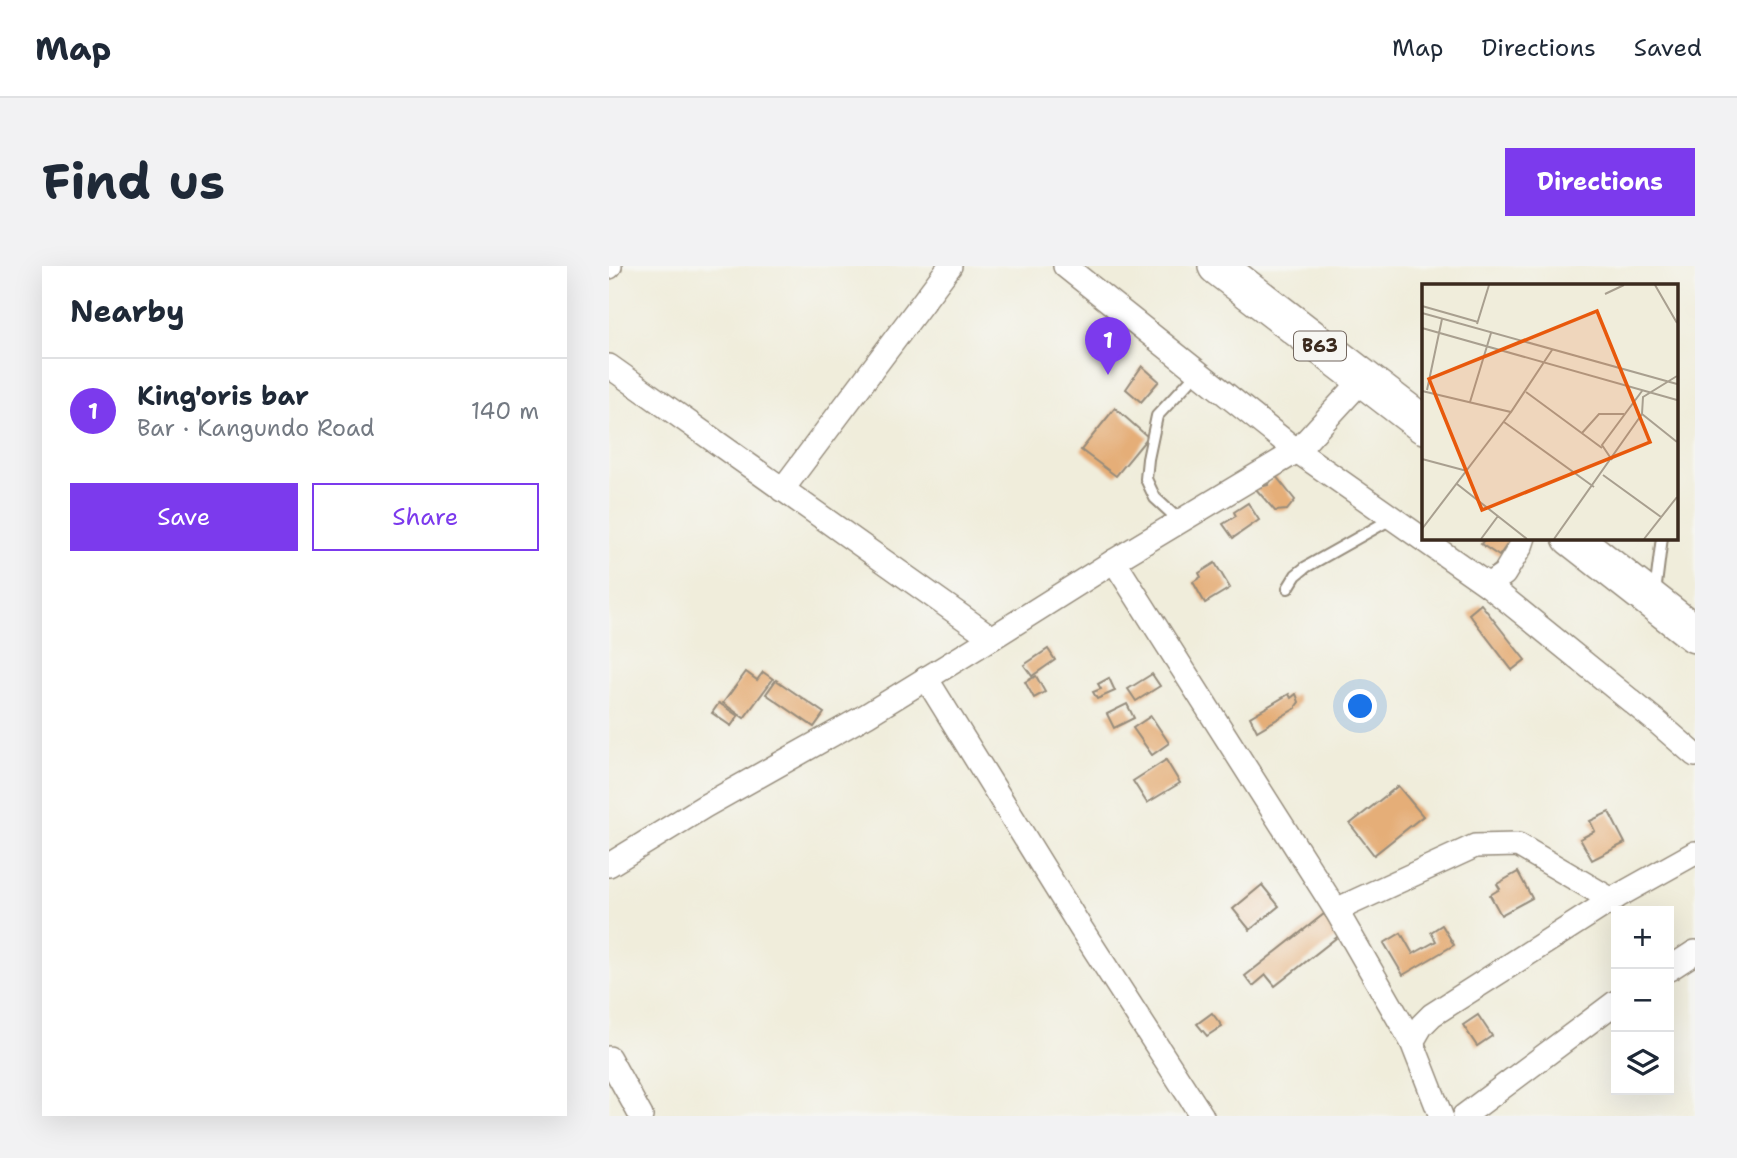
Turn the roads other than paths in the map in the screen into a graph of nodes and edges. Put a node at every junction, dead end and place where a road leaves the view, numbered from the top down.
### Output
1 (950, 266) edge
2 (1065, 266) edge
3 (1217, 266) edge
4 (609, 366) edge
5 (1198, 372) junction
6 (1363, 379) junction
7 (1422, 423) edge
8 (1297, 451) junction
9 (782, 490) junction
10 (1392, 518) junction
11 (1181, 521) junction
12 (1523, 539) edge
13 (1574, 539) edge
14 (1662, 539) edge
15 (1114, 561) junction
16 (1488, 586) junction
17 (1288, 588) dead end
18 (1653, 602) junction
19 (1695, 634) edge
20 (992, 638) junction
21 (926, 678) junction
22 (1695, 755) edge
23 (1695, 853) edge
24 (610, 864) edge
25 (1612, 900) junction
26 (1336, 910) junction
27 (1695, 953) edge
28 (1674, 966) edge
29 (1611, 1006) edge
30 (1412, 1042) junction
31 (609, 1058) edge
32 (641, 1116) edge
33 (1202, 1116) edge
34 (1441, 1116) edge
35 (1464, 1116) edge

1 - 9 street
2 - 5 street
3 - 6 highway, B63
4 - 9 street
5 - 8 street
5 - 11 lane
6 - 7 highway, B63
6 - 8 street
8 - 10 street
8 - 11 street
9 - 20 street
10 - 16 street
10 - 17 lane
11 - 15 street
12 - 16 street
13 - 18 highway
14 - 18 lane
15 - 20 street
15 - 26 street
16 - 22 street
18 - 19 highway
20 - 21 street
21 - 24 street
21 - 33 street
23 - 25 street
25 - 26 street
25 - 30 street
26 - 30 street
27 - 28 street
29 - 35 street
30 - 34 street
31 - 32 street

